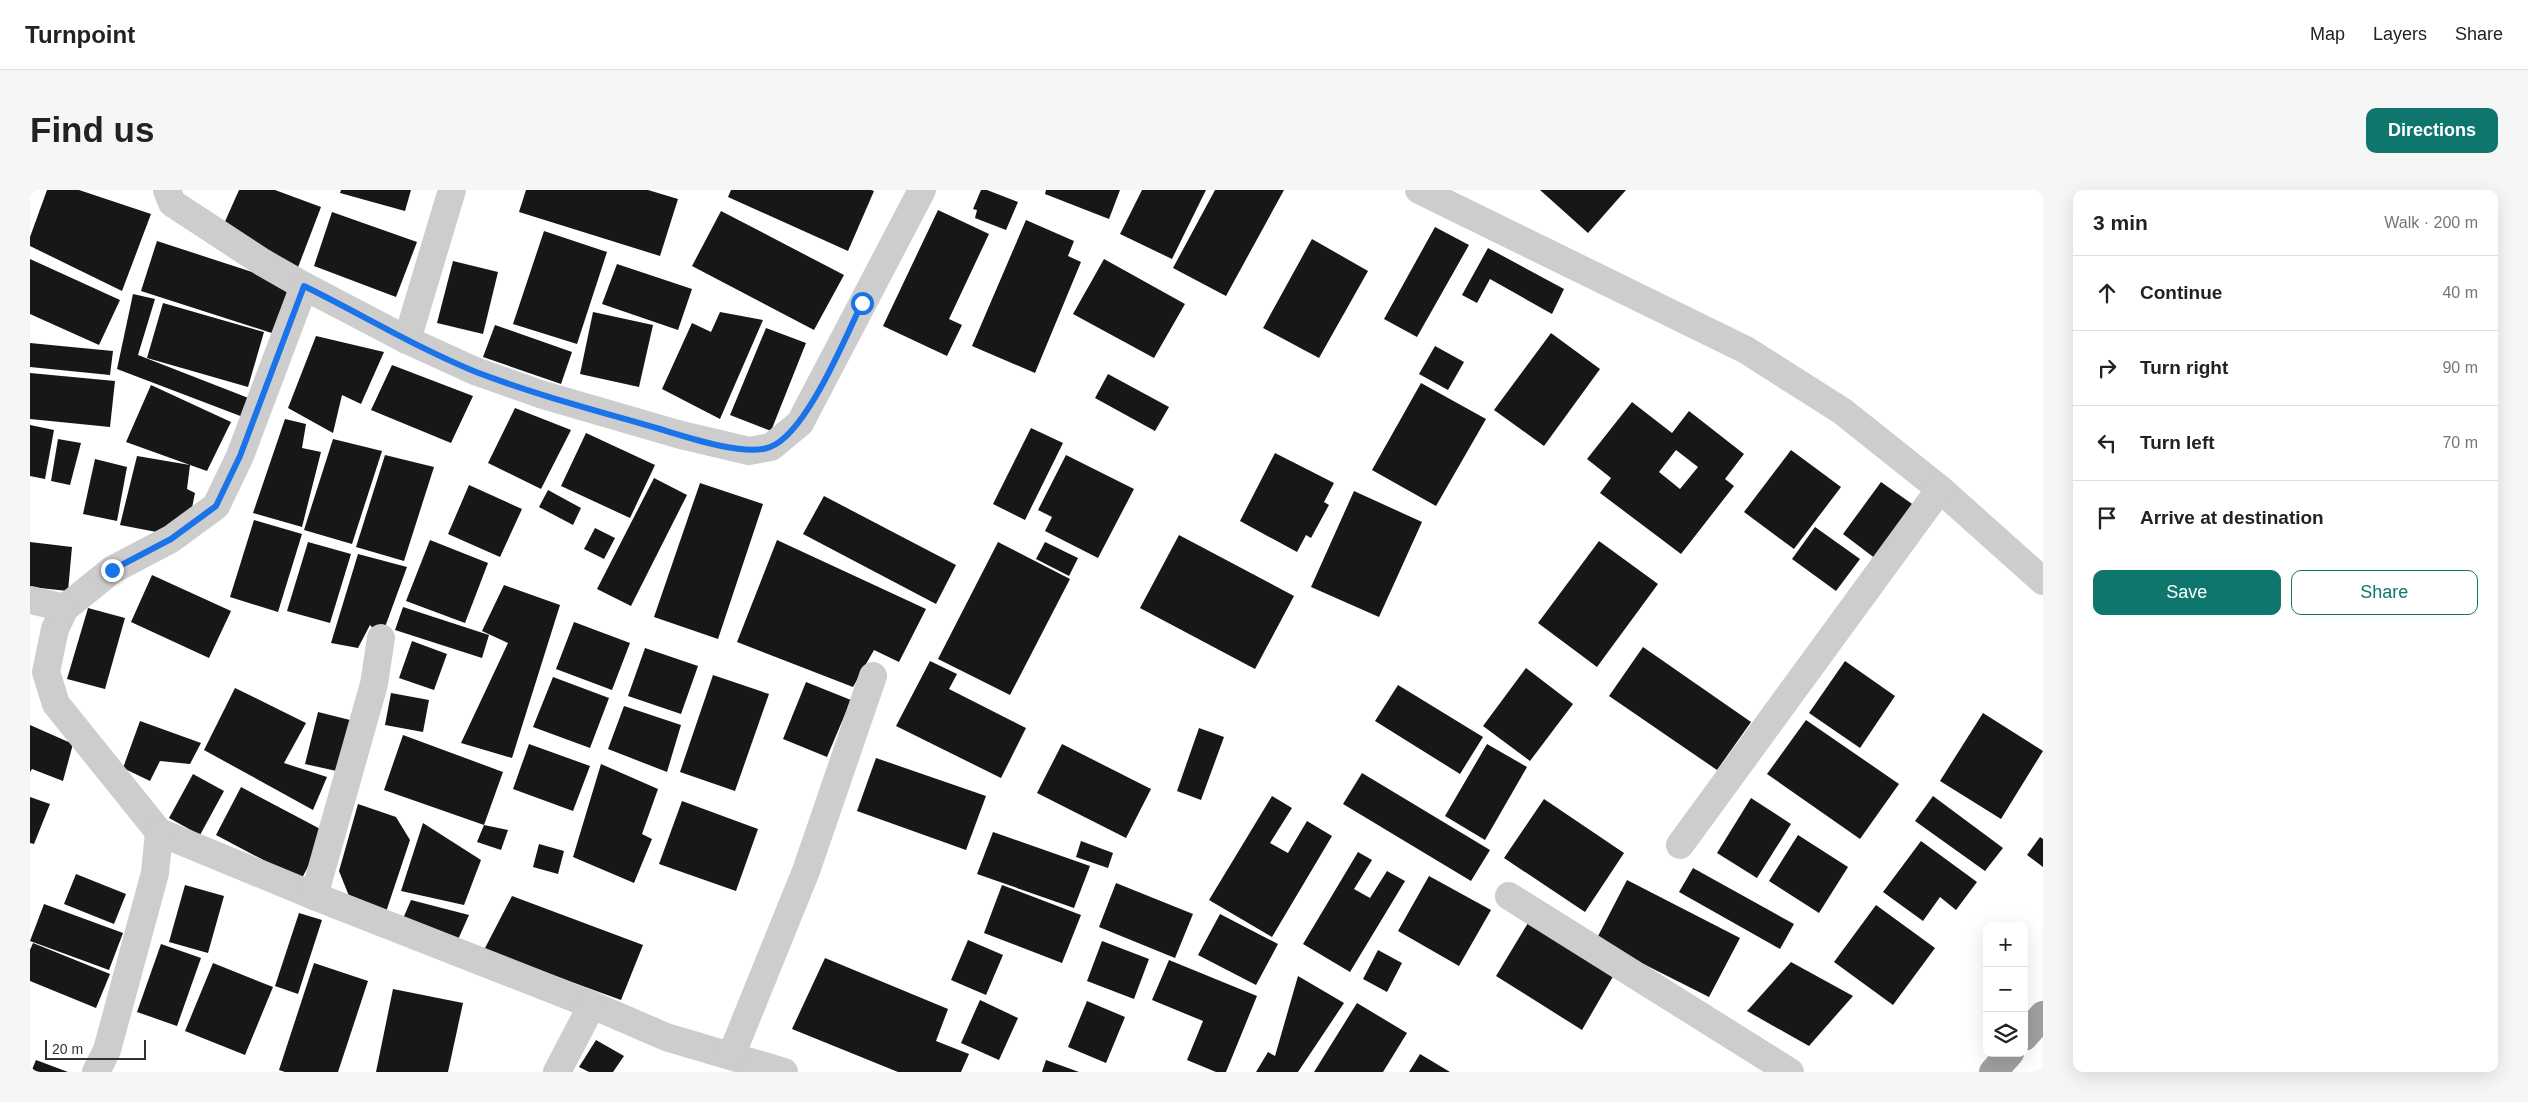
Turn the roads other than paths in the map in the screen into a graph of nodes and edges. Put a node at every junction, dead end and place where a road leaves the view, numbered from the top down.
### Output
1 (167, 190) edge
2 (452, 190) edge
3 (922, 190) edge
4 (1419, 190) edge
5 (304, 286) junction
6 (407, 340) junction
7 (1940, 489) junction
8 (2043, 581) edge
9 (30, 600) edge
10 (65, 608) junction
11 (381, 638) dead end
12 (873, 676) dead end
13 (158, 832) junction
14 (1680, 845) dead end
15 (314, 896) junction
16 (1509, 896) dead end
17 (592, 1005) junction
18 (2043, 1015) edge
19 (2028, 1032) edge
20 (731, 1056) junction
21 (2006, 1057) edge
22 (96, 1072) edge
23 (557, 1072) edge
24 (784, 1072) edge
25 (1790, 1072) edge
26 (1993, 1072) edge

1 - 5 street
2 - 6 street
3 - 6 street
4 - 7 street
5 - 6 street
5 - 10 street
7 - 8 street
7 - 14 street
9 - 10 street
10 - 13 street
11 - 15 street
12 - 20 street
13 - 15 street
13 - 22 street
15 - 17 street
16 - 25 street
17 - 20 street
17 - 23 street
18 - 19 highway
20 - 24 street
21 - 26 highway

